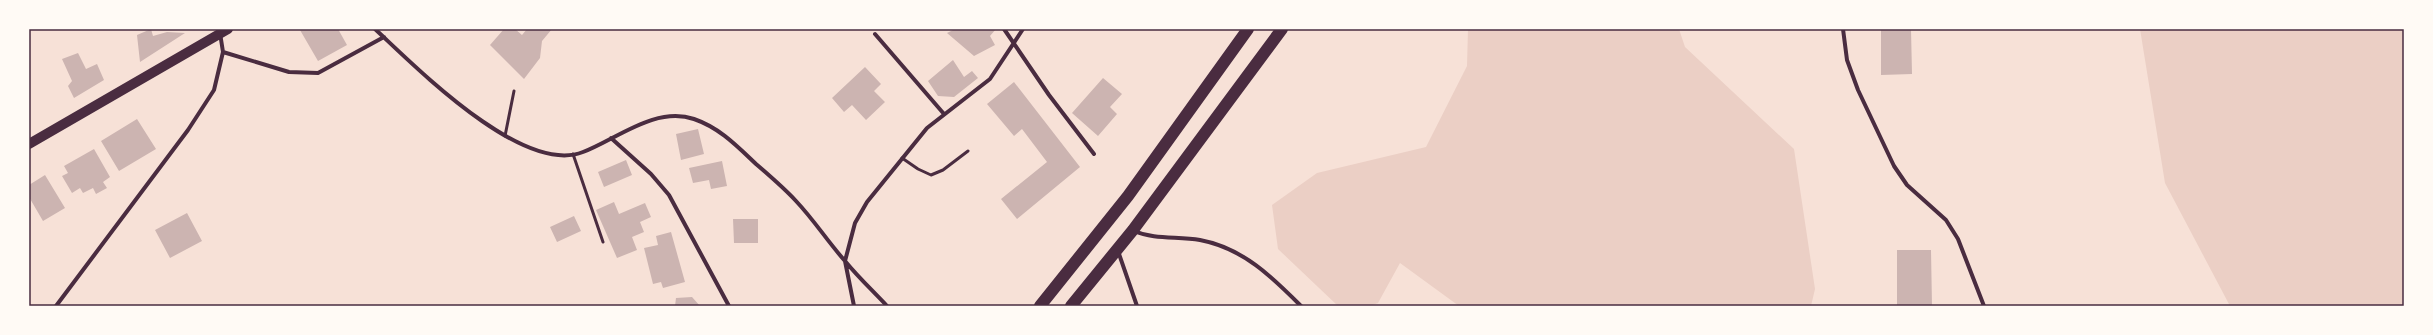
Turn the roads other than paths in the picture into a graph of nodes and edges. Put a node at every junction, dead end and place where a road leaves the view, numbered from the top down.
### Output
1 (220, 29) edge
2 (228, 29) edge
3 (375, 29) edge
4 (1004, 29) edge
5 (1023, 29) edge
6 (1248, 29) edge
7 (1282, 29) edge
8 (1843, 29) edge
9 (875, 34) dead end
10 (384, 37) junction
11 (1013, 44) junction
12 (223, 52) junction
13 (514, 91) dead end
14 (944, 114) junction
15 (505, 136) junction
16 (610, 138) junction
17 (29, 144) edge
18 (968, 151) dead end
19 (573, 154) junction
20 (1094, 154) dead end
21 (902, 158) junction
22 (1134, 230) junction
23 (602, 242) dead end
24 (1118, 249) junction
25 (845, 261) junction
26 (56, 306) edge
27 (729, 306) edge
28 (854, 306) edge
29 (887, 306) edge
30 (1040, 306) edge
31 (1071, 306) edge
32 (1137, 306) edge
33 (1301, 306) edge
34 (1984, 306) edge

1 - 12 street
2 - 17 main road
3 - 10 street
4 - 11 street
5 - 11 street
6 - 30 highway
7 - 22 highway
8 - 34 street
9 - 14 street
10 - 12 street
10 - 15 street
11 - 14 street
11 - 20 street
12 - 26 street
13 - 15 lane
14 - 21 street
15 - 19 street
16 - 19 street
16 - 25 street
16 - 27 street
18 - 21 lane
19 - 23 lane
21 - 25 street
22 - 24 highway
22 - 33 street
24 - 31 highway
24 - 32 street
25 - 28 street
25 - 29 street

